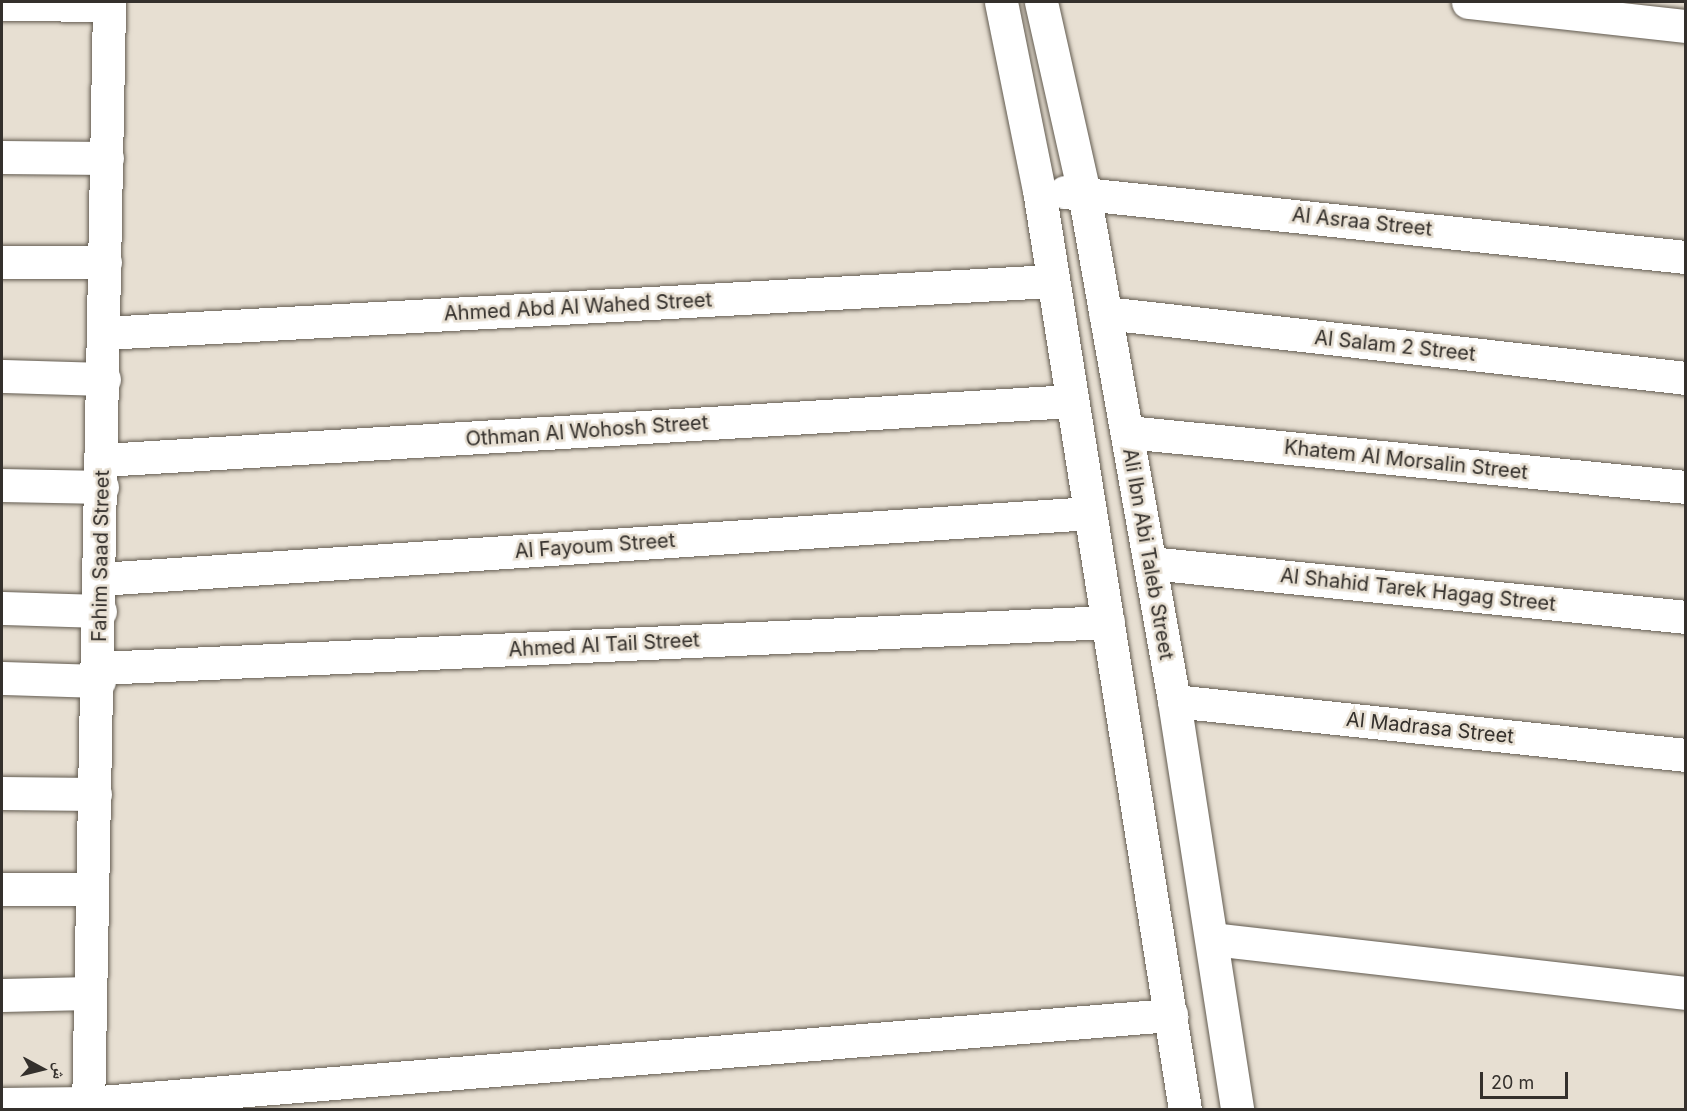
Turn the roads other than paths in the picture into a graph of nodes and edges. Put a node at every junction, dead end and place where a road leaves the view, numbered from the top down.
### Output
1 (1001, 2) edge
2 (1041, 2) edge
3 (1468, 2) edge
4 (109, 3) edge
5 (2, 4) edge
6 (1686, 26) edge
7 (2, 157) edge
8 (107, 158) junction
9 (1039, 190) junction
10 (1084, 193) junction
11 (1686, 257) edge
12 (2, 262) edge
13 (105, 262) junction
14 (1052, 281) junction
15 (1106, 313) junction
16 (104, 333) junction
17 (2, 376) edge
18 (104, 378) junction
19 (1686, 378) edge
20 (1071, 401) junction
21 (1127, 432) junction
22 (102, 474) junction
23 (2, 485) edge
24 (1686, 487) edge
25 (1090, 513) junction
26 (1150, 563) junction
27 (100, 579) junction
28 (2, 608) edge
29 (100, 611) junction
30 (1686, 617) edge
31 (1108, 622) junction
32 (99, 674) junction
33 (2, 678) edge
34 (1174, 701) junction
35 (1686, 755) edge
36 (2, 793) edge
37 (95, 794) junction
38 (2, 889) edge
39 (91, 889) junction
40 (1212, 939) junction
41 (90, 993) junction
42 (1686, 993) edge
43 (2, 995) edge
44 (1171, 1015) junction
45 (2, 1104) edge
46 (88, 1106) edge
47 (1185, 1110) edge
48 (1237, 1110) edge

1 - 9 street
2 - 10 street, Ali Ibn Abi Taleb Street
3 - 6 street
4 - 5 street
4 - 8 street, Fahim Saad Street
7 - 8 street
8 - 13 street, Fahim Saad Street
9 - 10 street, Al Asraa Street
9 - 14 street
10 - 11 street, Al Asraa Street
10 - 15 street, Ali Ibn Abi Taleb Street
12 - 13 street
13 - 16 street, Fahim Saad Street
14 - 16 street, Ahmed Abd Al Wahed Street
14 - 20 street
15 - 19 street, Al Salam 2 Street
15 - 21 street, Ali Ibn Abi Taleb Street
16 - 18 street, Fahim Saad Street
17 - 18 street
18 - 22 street, Fahim Saad Street
20 - 22 street, Othman Al Wohosh Street
20 - 25 street
21 - 24 street, Khatem Al Morsalin Street
21 - 26 street, Ali Ibn Abi Taleb Street
22 - 23 street, Othman Al Wohosh Street
22 - 27 street, Fahim Saad Street
25 - 27 street, Al Fayoum Street
25 - 31 street
26 - 30 street, Al Shahid Tarek Hagag Street
26 - 34 street, Ali Ibn Abi Taleb Street
27 - 29 street, Fahim Saad Street
28 - 29 street
29 - 32 street, Fahim Saad Street
31 - 32 street, Ahmed Al Tail Street
31 - 44 street
32 - 33 street, Ahmed Al Tail Street
32 - 37 street, Fahim Saad Street
34 - 35 street, Al Madrasa Street
34 - 40 street, Ali Ibn Abi Taleb Street
36 - 37 street
37 - 39 street, Fahim Saad Street
38 - 39 street
39 - 41 street, Fahim Saad Street
40 - 42 street
40 - 48 street, Ali Ibn Abi Taleb Street
41 - 43 street
41 - 46 street, Fahim Saad Street
44 - 46 street
44 - 47 street
45 - 46 street

